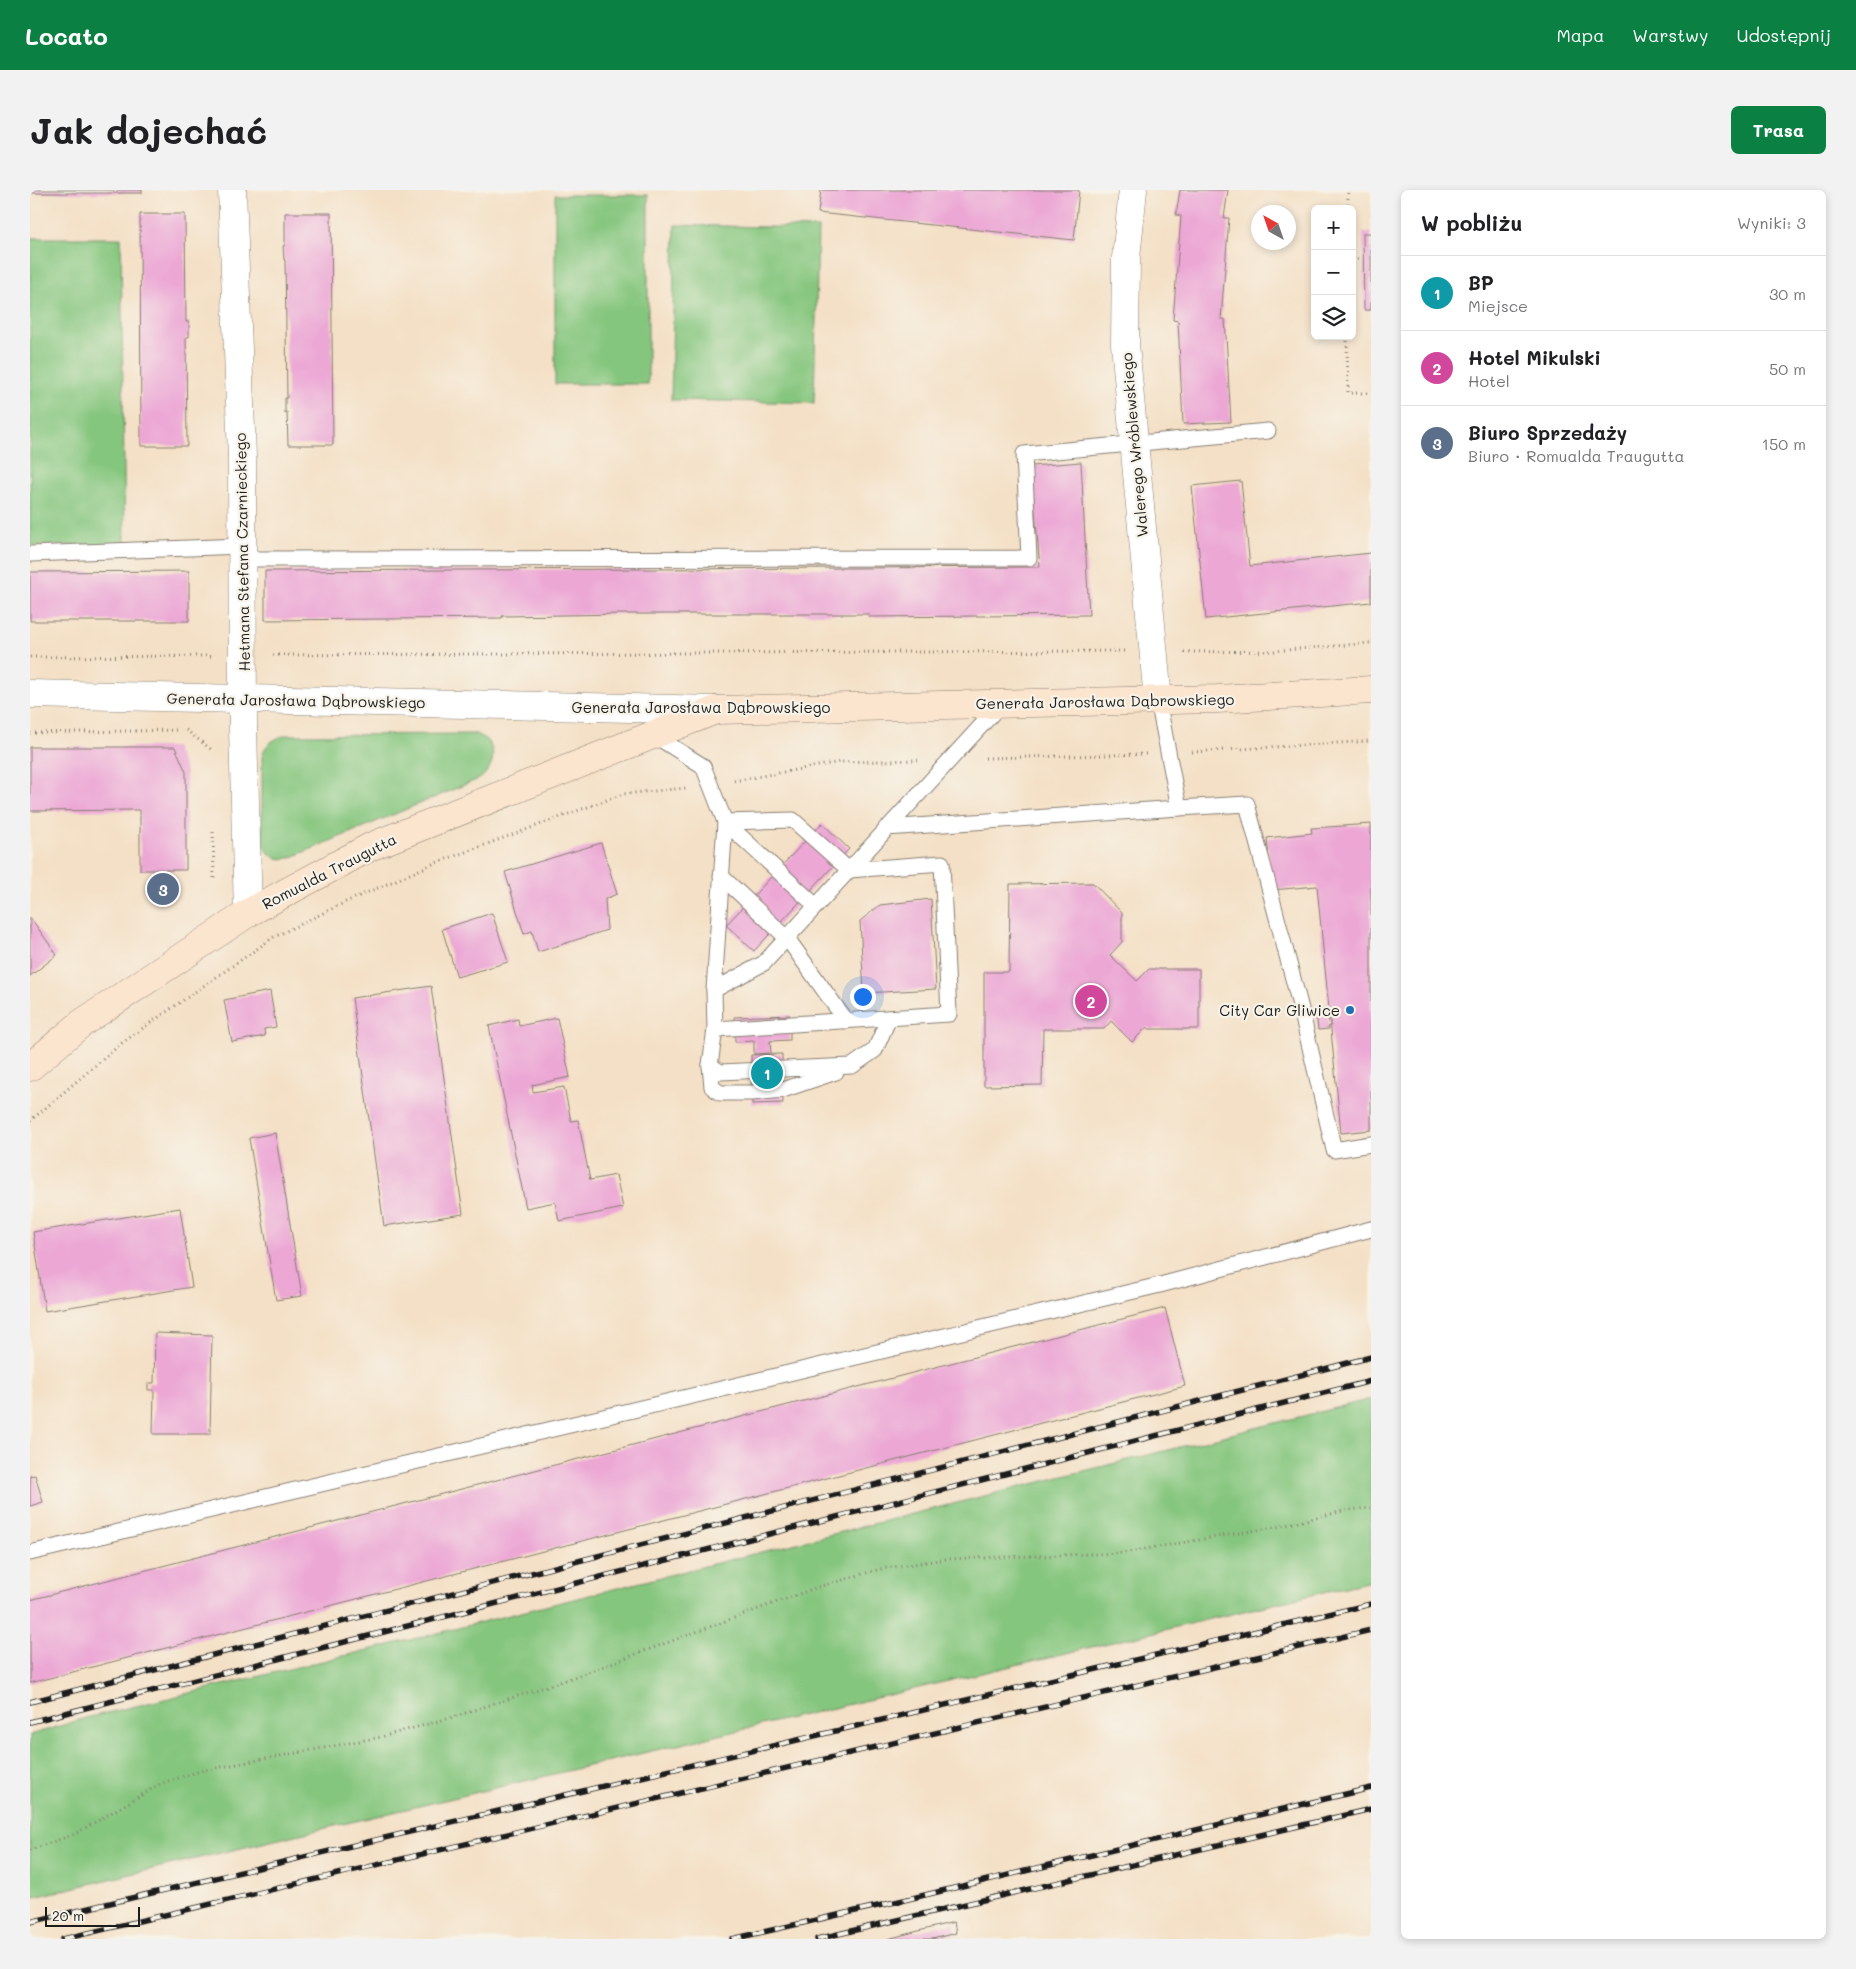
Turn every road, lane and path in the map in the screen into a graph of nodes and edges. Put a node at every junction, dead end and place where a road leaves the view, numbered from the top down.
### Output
1 (232, 190) edge
2 (1132, 190) edge
3 (1348, 190) edge
4 (1348, 205) edge
5 (1356, 259) edge
6 (1361, 259) dead end
7 (1347, 340) edge
8 (1371, 392) edge
9 (1268, 431) dead end
10 (1134, 444) junction
11 (242, 552) junction
12 (30, 554) edge
13 (1371, 643) edge
14 (1142, 651) junction
15 (214, 656) dead end
16 (270, 656) dead end
17 (30, 657) edge
18 (1371, 690) edge
19 (30, 694) edge
20 (244, 698) junction
21 (1158, 700) junction
22 (1002, 703) junction
23 (716, 710) junction
24 (30, 733) edge
25 (652, 734) junction
26 (1371, 741) edge
27 (1168, 753) junction
28 (951, 758) junction
29 (212, 760) dead end
30 (711, 786) junction
31 (1179, 808) junction
32 (725, 822) junction
33 (886, 828) junction
34 (213, 829) dead end
35 (849, 870) junction
36 (721, 876) junction
37 (214, 879) dead end
38 (816, 906) junction
39 (248, 913) junction
40 (787, 938) junction
41 (714, 990) junction
42 (889, 1018) junction
43 (846, 1021) junction
44 (715, 1029) junction
45 (710, 1065) junction
46 (852, 1066) junction
47 (30, 1067) edge
48 (30, 1121) edge
49 (1371, 1144) edge
50 (1371, 1229) edge
51 (1371, 1508) edge
52 (30, 1553) edge
53 (30, 1850) edge

1 - 11 street, Hetmana Stefana Czarnieckiego
2 - 10 street, Walerego Wróblewskiego
3 - 4 path
5 - 6 path
7 - 8 path
9 - 10 lane
10 - 11 lane
10 - 14 street, Walerego Wróblewskiego
11 - 12 lane
11 - 20 street, Hetmana Stefana Czarnieckiego
13 - 14 path
14 - 16 path
14 - 21 street, Walerego Wróblewskiego
15 - 17 path
18 - 21 main road, Generała Jarosława Dąbrowskiego
19 - 20 street, Generała Jarosława Dąbrowskiego
20 - 23 street, Generała Jarosława Dąbrowskiego
20 - 39 street, Hetmana Stefana Czarnieckiego
21 - 22 main road, Generała Jarosława Dąbrowskiego
21 - 27 lane
22 - 23 main road, Generała Jarosława Dąbrowskiego
22 - 28 lane
23 - 25 main road, Romualda Traugutta
24 - 29 path
25 - 30 lane
25 - 39 main road, Romualda Traugutta
26 - 27 path
27 - 28 path
27 - 31 lane
28 - 30 path
28 - 33 lane
30 - 32 lane
30 - 48 path
31 - 33 lane
31 - 49 lane
32 - 35 lane
32 - 36 lane
32 - 38 lane
33 - 35 lane
34 - 37 path
35 - 38 lane
35 - 42 lane
36 - 40 lane
36 - 41 lane
38 - 40 lane
39 - 47 main road, Romualda Traugutta
40 - 41 lane
40 - 43 lane
41 - 44 lane
42 - 43 lane
42 - 46 lane
43 - 44 lane
44 - 45 lane
45 - 46 lane
45 - 46 lane
50 - 52 lane
51 - 53 path

